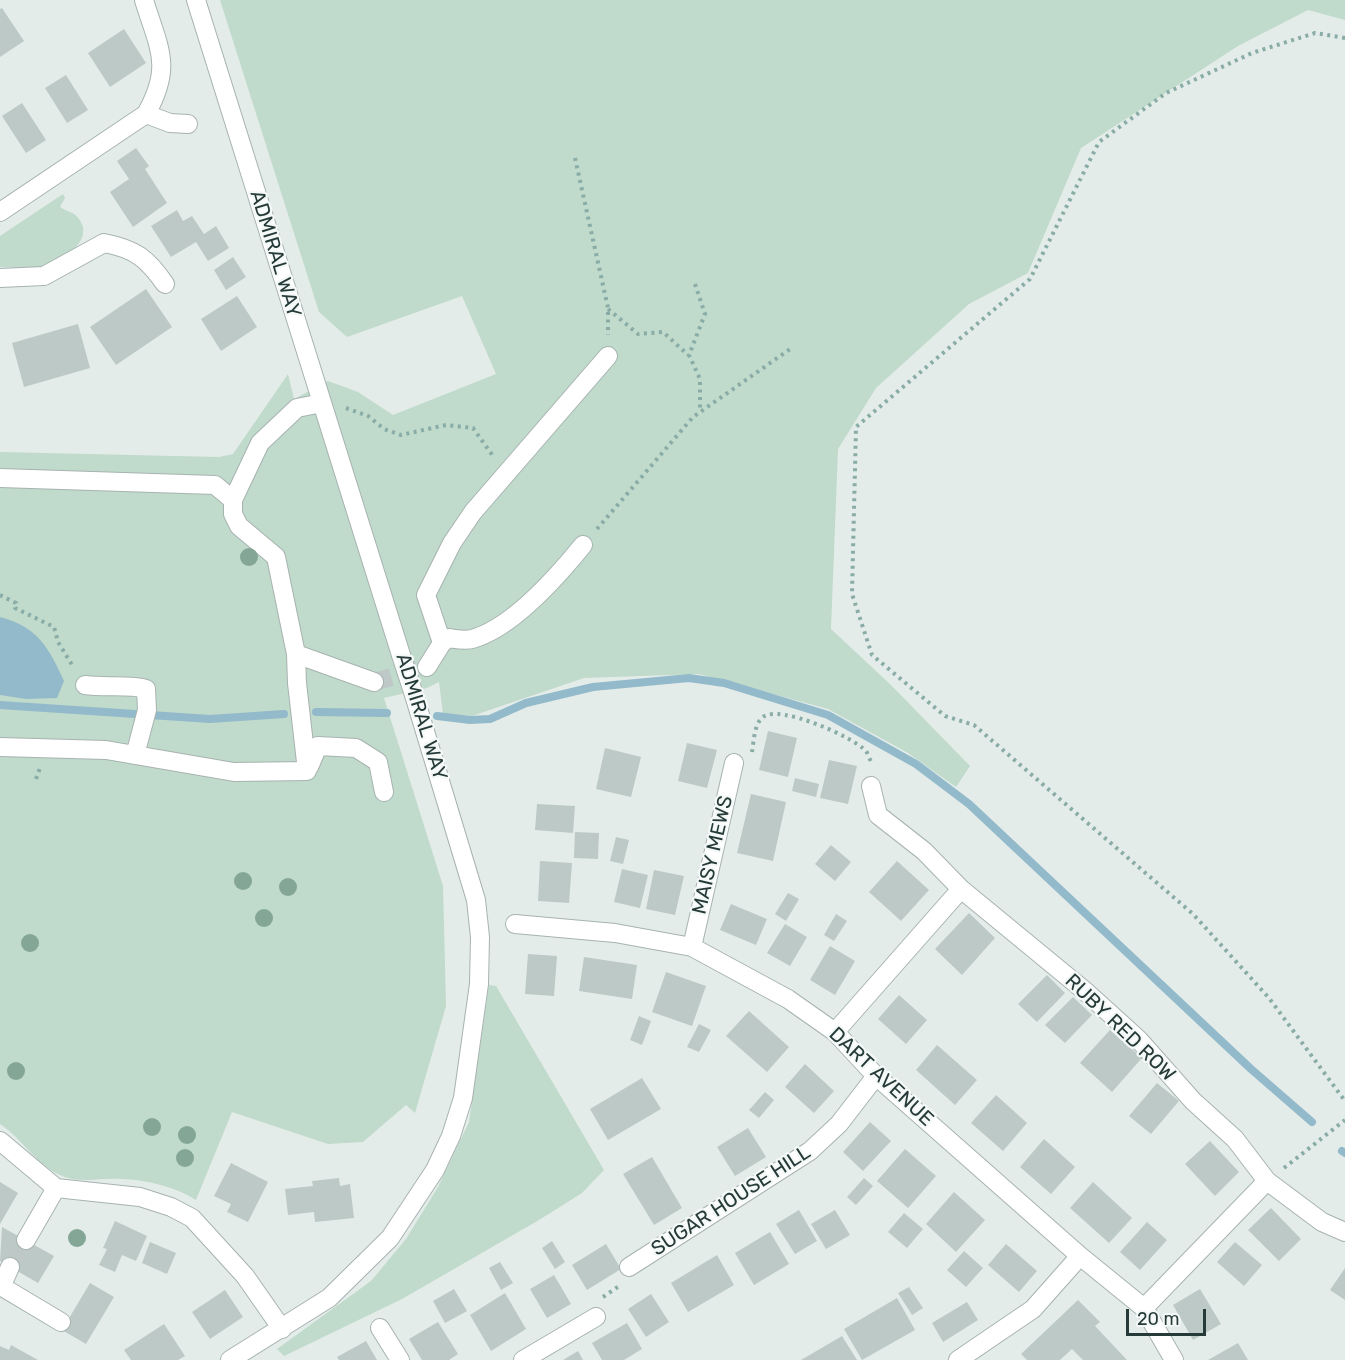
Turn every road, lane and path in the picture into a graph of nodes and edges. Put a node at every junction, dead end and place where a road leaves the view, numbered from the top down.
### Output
1 (144, 0) edge
2 (196, 0) edge
3 (1345, 38) edge
4 (146, 114) junction
5 (188, 124) dead end
6 (575, 158) dead end
7 (0, 212) edge
8 (0, 278) edge
9 (165, 284) dead end
10 (695, 284) dead end
11 (608, 308) junction
12 (793, 347) dead end
13 (688, 355) junction
14 (608, 357) joint
15 (322, 403) junction
16 (700, 412) junction
17 (0, 478) edge
18 (498, 480) junction
19 (233, 500) junction
20 (583, 545) joint
21 (0, 595) edge
22 (442, 643) junction
23 (296, 654) junction
24 (427, 667) tunnel mouth
25 (374, 682) tunnel mouth
26 (85, 686) joint
27 (0, 747) edge
28 (135, 755) junction
29 (734, 763) joint
30 (307, 771) junction
31 (871, 786) joint
32 (384, 792) dead end
33 (961, 889) junction
34 (515, 924) dead end
35 (692, 947) junction
36 (835, 1032) junction
37 (876, 1076) junction
38 (1345, 1101) edge
39 (1345, 1120) edge
40 (0, 1141) edge
41 (1267, 1181) junction
42 (56, 1188) junction
43 (1345, 1232) edge
44 (26, 1240) tunnel mouth
45 (1080, 1256) junction
46 (10, 1267) tunnel mouth
47 (629, 1267) joint
48 (1144, 1308) junction
49 (596, 1317) joint
50 (61, 1322) dead end
51 (380, 1328) dead end
52 (282, 1329) junction
53 (230, 1360) edge
54 (400, 1360) edge
55 (523, 1360) edge
56 (958, 1360) edge
57 (1174, 1360) edge

1 - 4 street
2 - 15 street, ADMIRAL WAY
3 - 38 path
4 - 5 street
4 - 7 street
6 - 11 path
8 - 9 street
10 - 13 path
11 - 13 path
11 - 14 path
12 - 16 path
13 - 16 path
14 - 18 street
15 - 18 path
15 - 19 street
15 - 52 street, ADMIRAL WAY, bridge
16 - 20 path
17 - 19 street
18 - 22 street
19 - 23 street
20 - 22 street
21 - 26 path
22 - 24 street
23 - 25 street
23 - 30 street
26 - 28 street
27 - 28 street
28 - 30 street
29 - 31 path
29 - 35 street, MAISY MEWS
30 - 32 street
31 - 33 street, RUBY RED ROW
33 - 36 street
33 - 41 street, RUBY RED ROW
34 - 35 street, DART AVENUE
35 - 36 street, DART AVENUE
36 - 37 street, DART AVENUE
37 - 45 street, DART AVENUE
37 - 47 street, SUGAR HOUSE HILL
39 - 41 path
40 - 42 street
41 - 43 street, RUBY RED ROW
41 - 48 street
42 - 44 street
42 - 52 street
45 - 48 street, DART AVENUE
45 - 56 street
46 - 50 street
47 - 49 path
48 - 57 street, DART AVENUE
49 - 55 street
51 - 54 street
52 - 53 street, ADMIRAL WAY

